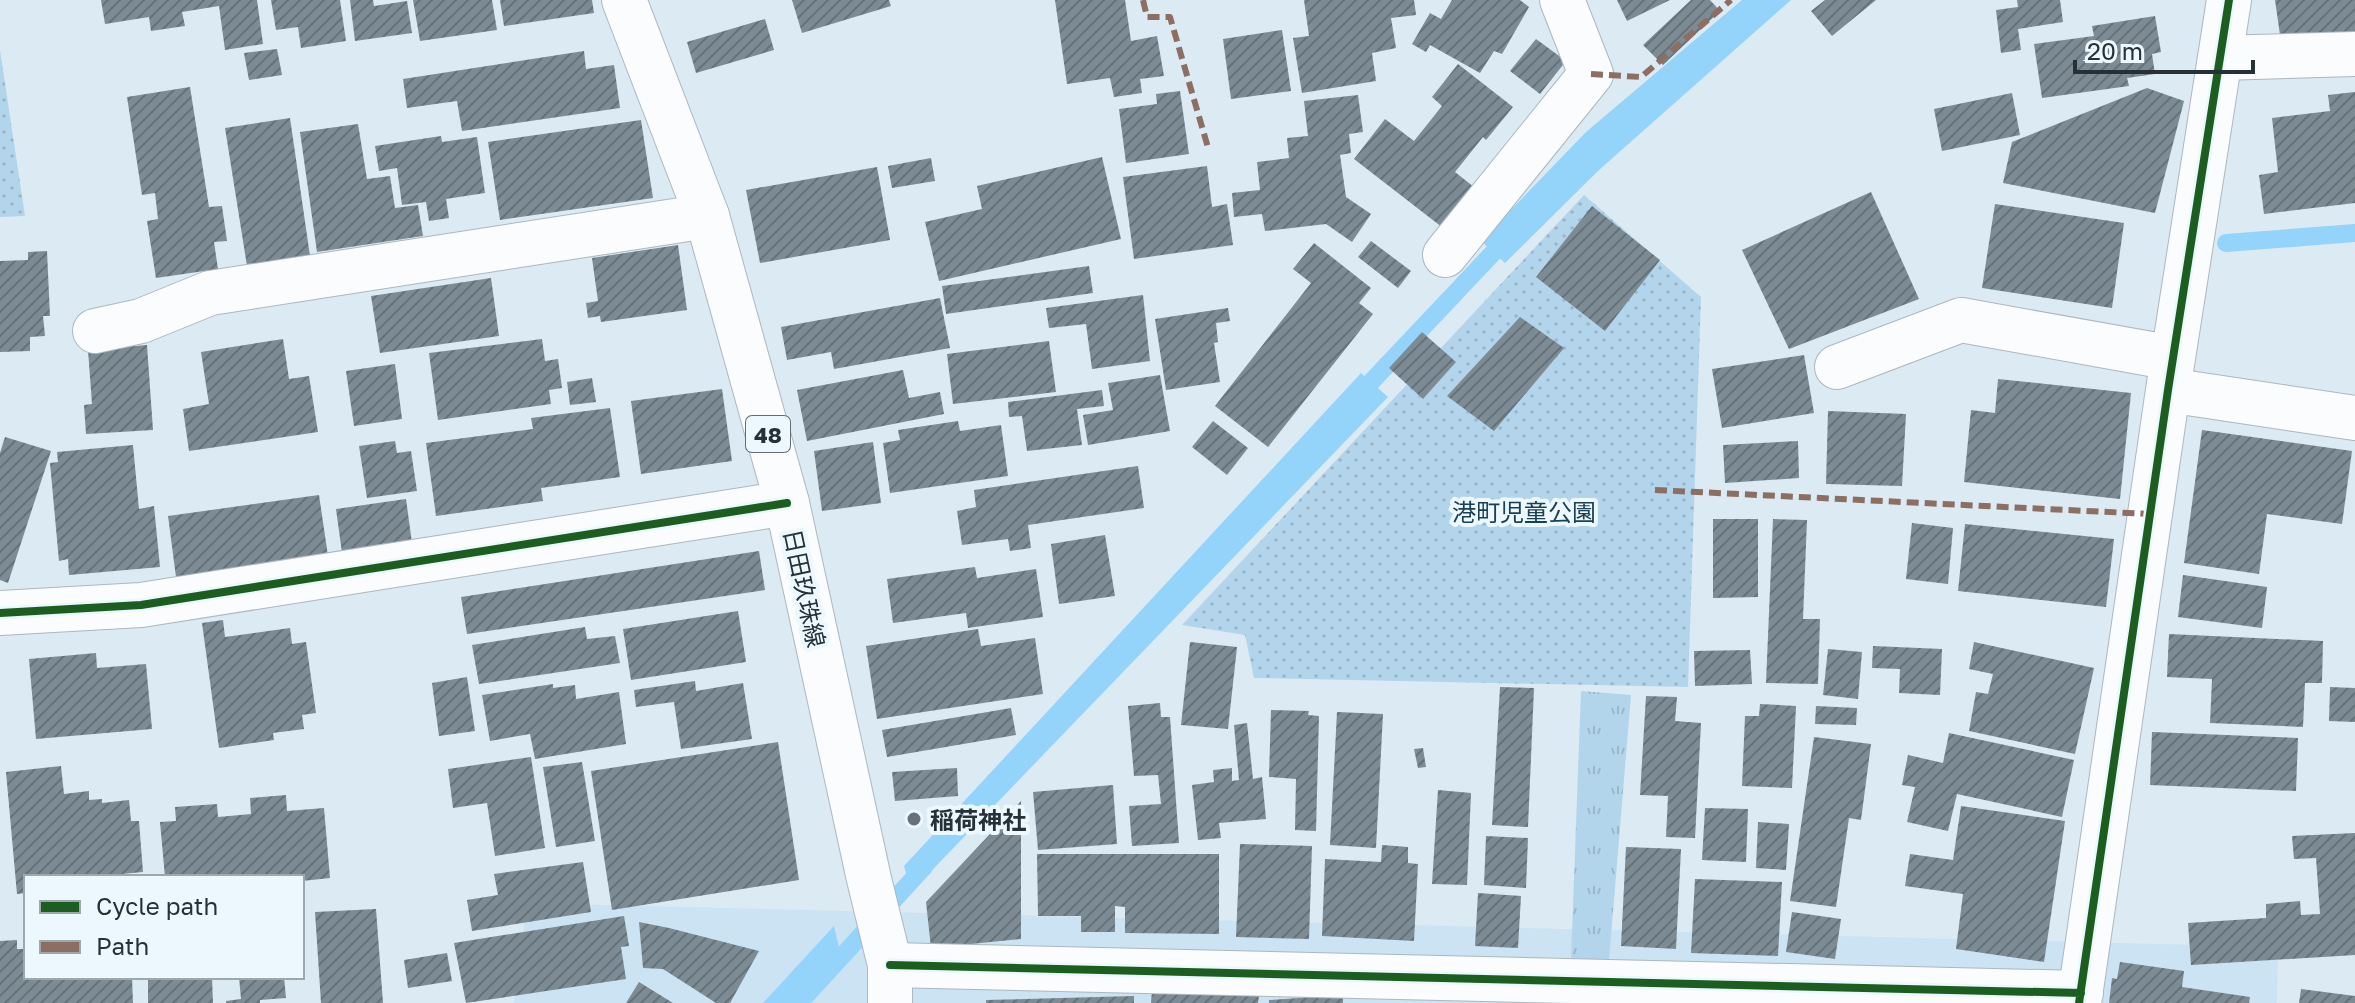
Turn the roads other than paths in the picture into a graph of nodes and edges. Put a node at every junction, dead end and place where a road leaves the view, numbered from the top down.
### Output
1 (624, 0) edge
2 (1562, 0) edge
3 (2229, 0) edge
4 (2355, 54) edge
5 (2221, 58) junction
6 (707, 216) junction
7 (1445, 255) dead end
8 (95, 331) dead end
9 (1837, 367) dead end
10 (2170, 374) junction
11 (2355, 418) edge
12 (787, 503) junction
13 (0, 613) edge
14 (890, 984) edge
15 (2080, 998) edge

1 - 6 street, 日田玖珠線 / 48
2 - 7 street
3 - 5 street
4 - 5 street
5 - 10 street
6 - 8 street
6 - 12 street, 日田玖珠線 / 48
9 - 10 street
10 - 11 street
10 - 15 street
12 - 13 street
12 - 14 street, 日田玖珠線 / 48
14 - 15 street

